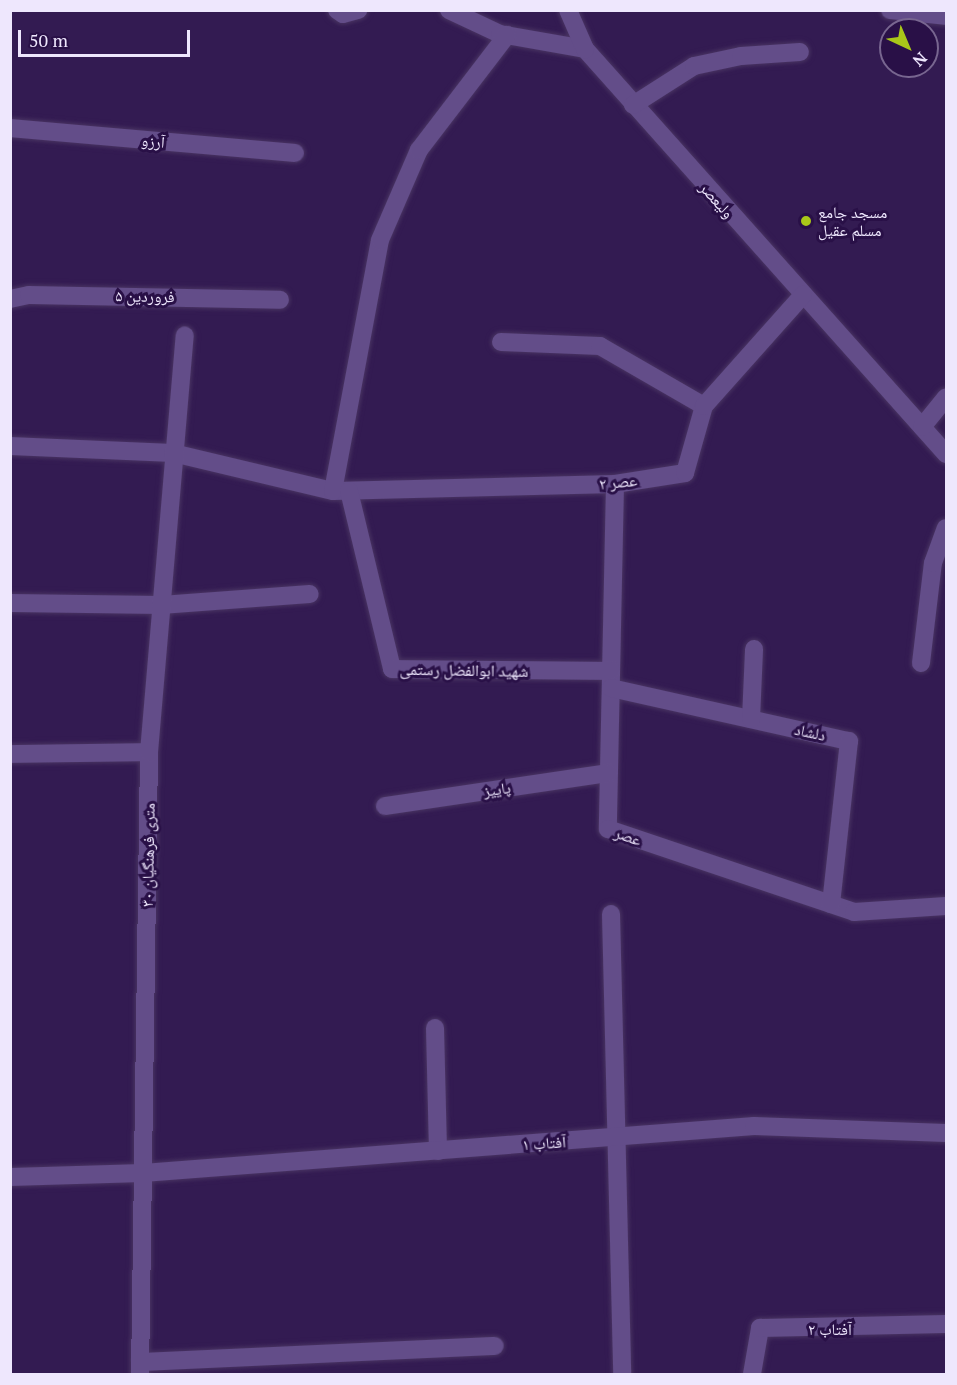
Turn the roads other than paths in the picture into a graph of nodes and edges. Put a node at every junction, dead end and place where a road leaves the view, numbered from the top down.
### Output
1 (337, 10) edge
2 (358, 10) edge
3 (449, 10) edge
4 (568, 10) edge
5 (890, 10) edge
6 (946, 14) edge
7 (507, 35) junction
8 (585, 49) junction
9 (800, 52) dead end
10 (633, 105) junction
11 (10, 128) edge
12 (295, 153) dead end
13 (803, 295) junction
14 (10, 299) edge
15 (280, 300) dead end
16 (185, 336) dead end
17 (501, 342) dead end
18 (946, 397) edge
19 (704, 406) junction
20 (922, 427) junction
21 (10, 446) edge
22 (173, 453) junction
23 (946, 454) edge
24 (615, 484) junction
25 (341, 491) junction
26 (946, 528) edge
27 (310, 594) dead end
28 (10, 603) edge
29 (161, 605) junction
30 (754, 649) dead end
31 (921, 663) dead end
32 (611, 680) junction
33 (751, 719) junction
34 (149, 752) junction
35 (10, 754) edge
36 (609, 773) junction
37 (385, 806) dead end
38 (831, 904) junction
39 (946, 906) edge
40 (611, 914) dead end
41 (435, 1028) dead end
42 (946, 1133) edge
43 (617, 1137) junction
44 (438, 1151) junction
45 (143, 1173) junction
46 (10, 1177) edge
47 (946, 1324) edge
48 (495, 1346) dead end
49 (140, 1368) edge
50 (622, 1374) edge
51 (752, 1374) edge

1 - 2 street
3 - 7 street
4 - 8 street, ولیعصر
5 - 6 street
7 - 8 street
7 - 25 street
8 - 10 street, ولیعصر
9 - 10 street
10 - 13 street, ولیعصر
11 - 12 street, آرزو
13 - 19 street, عصر ۲
13 - 20 street, ولیعصر
14 - 15 street, فروردین ۵
16 - 22 street, ۳۰ متری فرهنگیان
17 - 19 street
18 - 20 street
19 - 24 street, عصر ۲
20 - 23 street, ولیعصر
21 - 22 street, عصر ۲
22 - 25 street, عصر ۲
22 - 29 street, ۳۰ متری فرهنگیان
24 - 25 street, عصر ۲
24 - 32 street, عصر
25 - 32 street, شهید ابوالفضل رستمی
26 - 31 street
27 - 29 street
28 - 29 street
29 - 34 street, ۳۰ متری فرهنگیان
30 - 33 street
32 - 33 street, دلشاد
32 - 36 street, عصر
33 - 38 street, دلشاد
34 - 35 street
34 - 45 street, ۳۰ متری فرهنگیان
36 - 37 street, پاییز
36 - 38 street, عصر
38 - 39 street, عصر
40 - 43 street
41 - 44 street
42 - 43 street, آفتاب ۱
43 - 44 street, آفتاب ۱
43 - 50 street
44 - 45 street, آفتاب ۱
45 - 46 street, آفتاب ۱
45 - 49 street, ۳۰ متری فرهنگیان
47 - 51 street, آفتاب ۲
48 - 49 street

